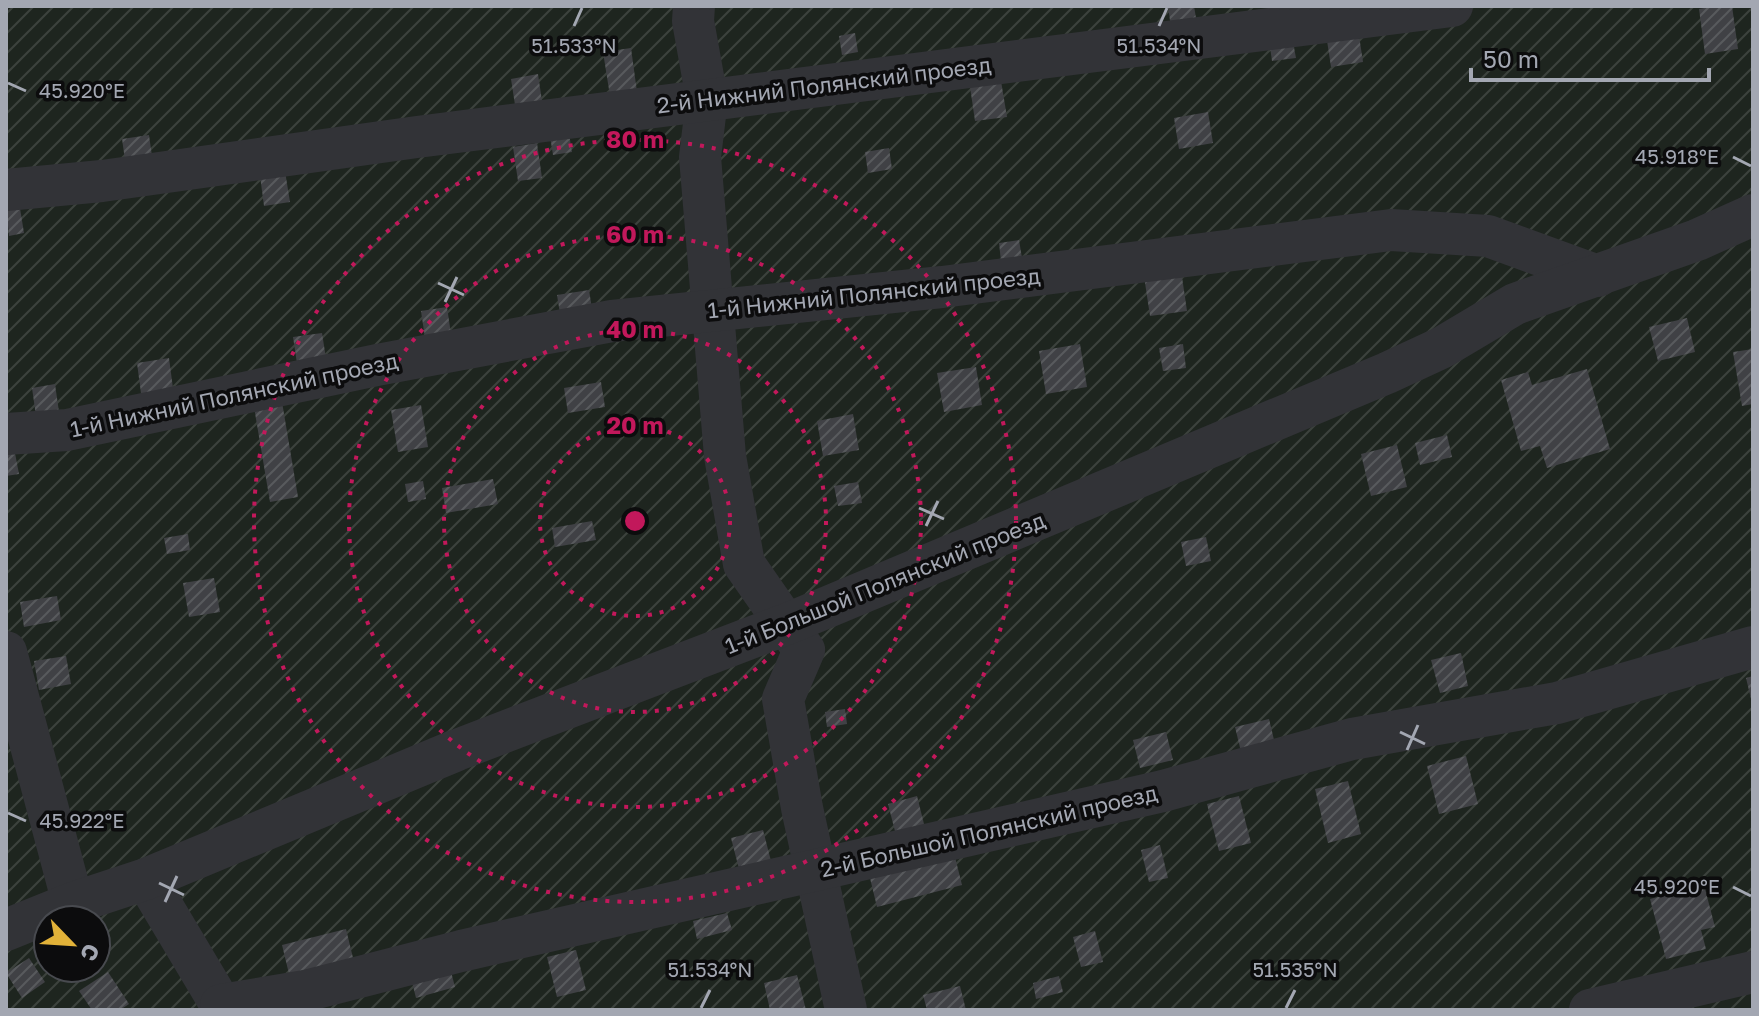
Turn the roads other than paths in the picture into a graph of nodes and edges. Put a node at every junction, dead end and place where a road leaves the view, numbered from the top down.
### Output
1 (694, 6) edge
2 (1452, 6) edge
3 (707, 99) junction
4 (6, 190) edge
5 (1753, 215) edge
6 (1598, 276) junction
7 (712, 312) junction
8 (6, 434) edge
9 (787, 624) junction
10 (1753, 647) edge
11 (7, 659) edge
12 (815, 871) junction
13 (146, 879) junction
14 (73, 903) junction
15 (6, 930) edge
16 (6, 950) edge
17 (1753, 972) edge
18 (223, 1008) edge
19 (846, 1010) edge
20 (1590, 1010) edge

1 - 3 street
2 - 3 street, 2-й Нижний Полянский проезд
3 - 4 street, 2-й Нижний Полянский проезд
3 - 7 street
5 - 6 street, 1-й Большой Полянский проезд
6 - 7 street, 1-й Нижний Полянский проезд
6 - 9 street, 1-й Большой Полянский проезд
7 - 8 street, 1-й Нижний Полянский проезд
7 - 9 street
9 - 12 street
9 - 13 street, 1-й Большой Полянский проезд
10 - 12 street, 2-й Большой Полянский проезд
11 - 14 street
12 - 18 street, 2-й Большой Полянский проезд
12 - 19 street
13 - 14 street, 1-й Большой Полянский проезд
13 - 18 street
14 - 15 street, 1-й Большой Полянский проезд
14 - 16 street
17 - 20 street

